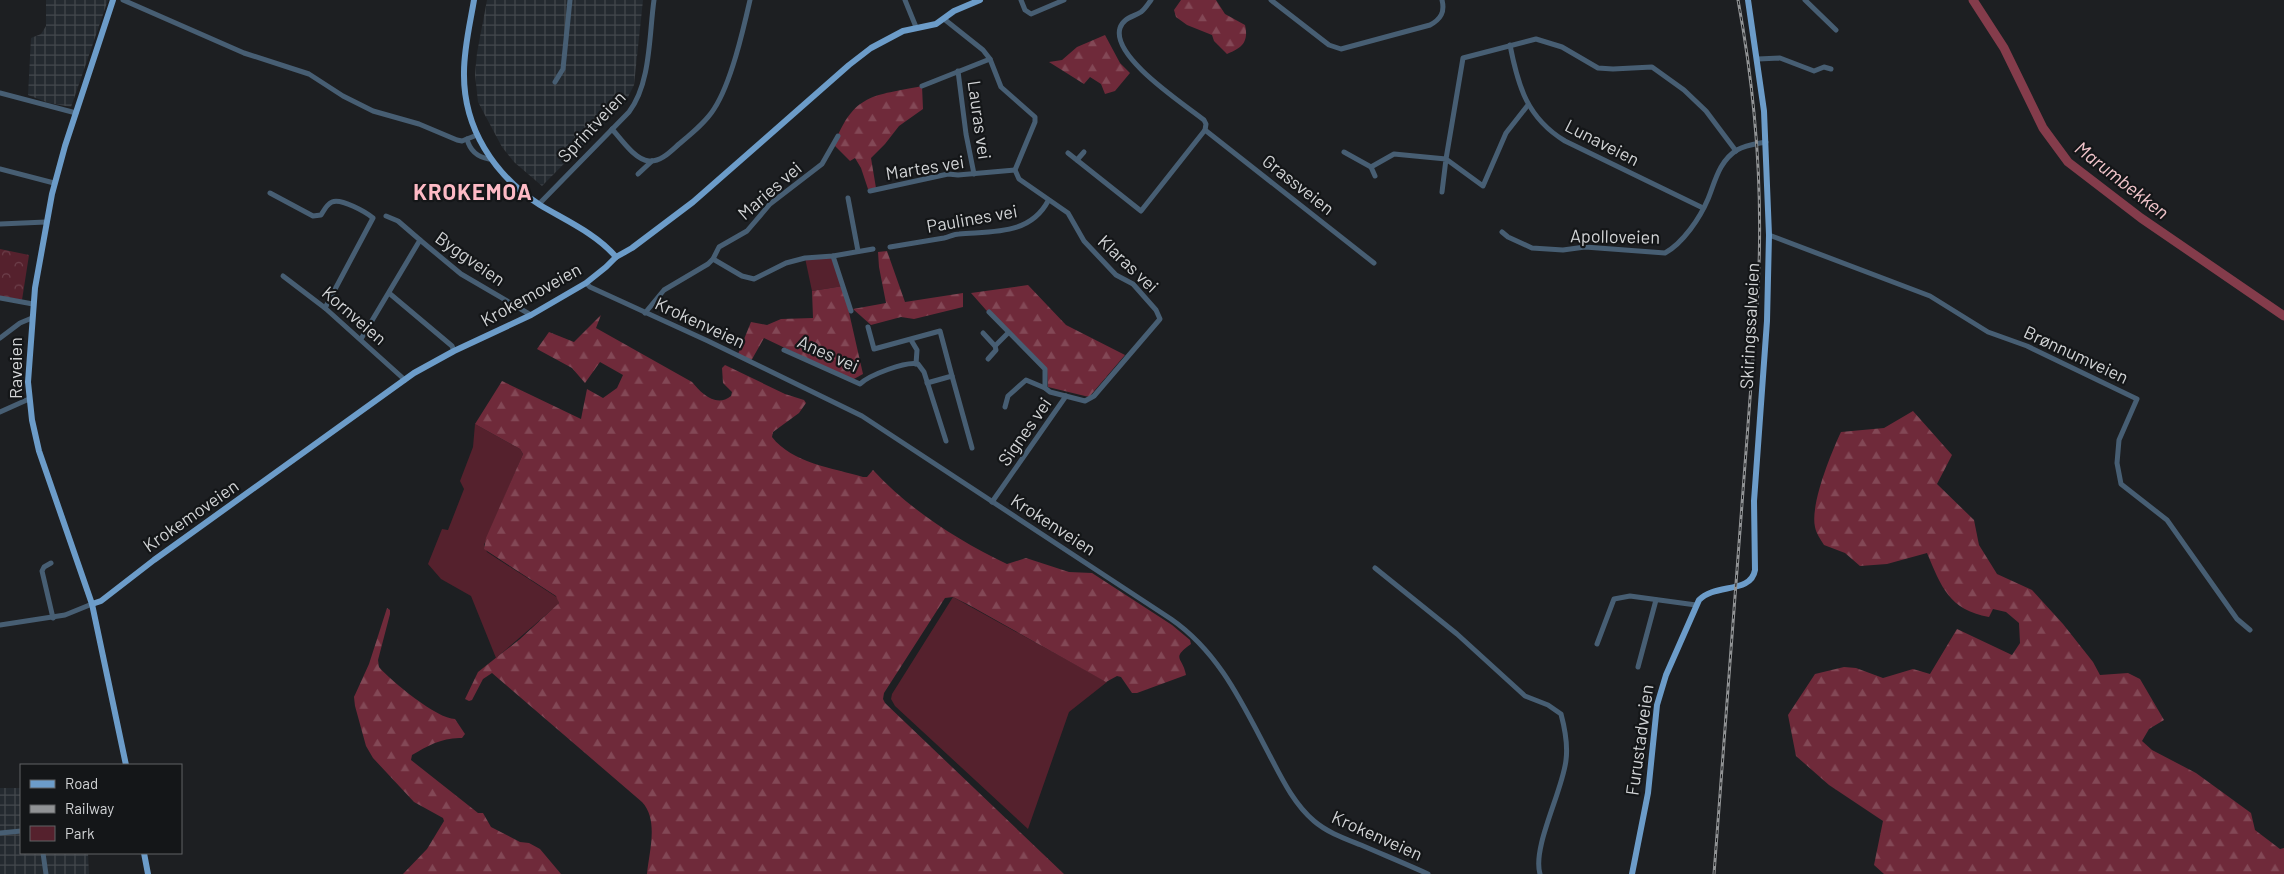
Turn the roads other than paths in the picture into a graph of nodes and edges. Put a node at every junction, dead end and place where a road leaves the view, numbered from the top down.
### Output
1 (114, 0) edge
2 (123, 0) edge
3 (474, 0) edge
4 (570, 0) edge
5 (654, 0) edge
6 (750, 0) edge
7 (905, 0) edge
8 (980, 0) edge
9 (1020, 0) edge
10 (1064, 0) edge
11 (1151, 0) edge
12 (1271, 0) edge
13 (1442, 0) edge
14 (1748, 0) edge
15 (1805, 0) edge
16 (944, 19) junction
17 (916, 27) junction
18 (1836, 30) dead end
19 (1510, 44) junction
20 (990, 59) junction
21 (1758, 59) junction
22 (1832, 69) dead end
23 (958, 71) junction
24 (555, 82) dead end
25 (922, 86) dead end
26 (0, 93) edge
27 (1528, 105) junction
28 (76, 113) junction
29 (612, 130) junction
30 (1205, 130) junction
31 (477, 135) junction
32 (838, 136) dead end
33 (468, 139) junction
34 (1766, 142) junction
35 (1736, 151) junction
36 (1084, 152) dead end
37 (1344, 152) dead end
38 (1068, 153) dead end
39 (490, 159) junction
40 (1446, 159) junction
41 (1078, 160) junction
42 (652, 161) junction
43 (1371, 167) junction
44 (0, 169) edge
45 (1015, 170) junction
46 (638, 174) dead end
47 (974, 174) junction
48 (1376, 176) dead end
49 (54, 183) junction
50 (870, 191) dead end
51 (1442, 192) dead end
52 (270, 193) dead end
53 (848, 198) dead end
54 (1048, 201) junction
55 (539, 204) junction
56 (1703, 208) junction
57 (386, 216) dead end
58 (46, 222) junction
59 (0, 224) edge
60 (1502, 232) dead end
61 (1769, 235) junction
62 (420, 240) junction
63 (890, 247) dead end
64 (873, 249) dead end
65 (858, 251) junction
66 (833, 256) junction
67 (616, 257) junction
68 (713, 259) junction
69 (1374, 262) dead end
70 (283, 276) dead end
71 (586, 283) junction
72 (389, 293) junction
73 (0, 298) edge
74 (33, 304) junction
75 (325, 308) junction
76 (851, 311) dead end
77 (989, 312) dead end
78 (645, 313) junction
79 (531, 316) junction
80 (32, 318) junction
81 (868, 327) dead end
82 (983, 333) dead end
83 (1008, 333) junction
84 (0, 338) edge
85 (361, 339) junction
86 (911, 340) junction
87 (995, 346) junction
88 (784, 350) dead end
89 (454, 352) junction
90 (988, 359) dead end
91 (916, 364) junction
92 (952, 376) junction
93 (405, 380) junction
94 (927, 383) junction
95 (1044, 388) junction
96 (1066, 396) junction
97 (30, 399) junction
98 (1005, 407) dead end
99 (0, 412) edge
100 (946, 441) dead end
101 (972, 448) dead end
102 (992, 502) junction
103 (51, 563) dead end
104 (1375, 568) dead end
105 (1656, 600) junction
106 (92, 604) junction
107 (1696, 604) junction
108 (53, 618) junction
109 (0, 625) edge
110 (2250, 630) dead end
111 (1597, 644) dead end
112 (1638, 667) dead end
113 (126, 764) edge
114 (20, 831) edge
115 (0, 833) edge
116 (43, 854) edge
117 (144, 854) edge
118 (46, 874) edge
119 (148, 874) edge
120 (1428, 874) edge
121 (1540, 874) edge
122 (1632, 874) edge

1 - 28 main road, Raveien
2 - 33 street
3 - 31 main road
4 - 24 street
5 - 29 street, Sprintveien
6 - 42 street
7 - 17 street
8 - 16 main road, Krokemoveien
9 - 10 street
11 - 30 street, Grassveien
12 - 13 street
14 - 21 main road, Skiringssalveien
15 - 18 street
16 - 17 main road, Krokemoveien
16 - 20 street
17 - 67 main road, Krokemoveien
19 - 27 street, Lunaveien
19 - 35 street
19 - 40 street
20 - 23 street
20 - 45 street
21 - 22 street
21 - 34 main road, Skiringssalveien
23 - 25 street
23 - 47 street, Lauras vei
26 - 28 street
27 - 40 street
27 - 56 street, Lunaveien
28 - 49 main road, Raveien
29 - 42 street
29 - 55 street, Sprintveien
30 - 41 street
30 - 69 street, Grassveien
31 - 33 street
31 - 39 main road
32 - 68 street, Maries vei
33 - 39 street
34 - 35 street
34 - 61 main road, Skiringssalveien
35 - 56 street, Apolloveien
36 - 41 street
37 - 43 street
38 - 41 street
39 - 55 main road
40 - 43 street
40 - 51 street
42 - 46 street
43 - 48 street
44 - 49 street
45 - 47 street, Martes vei
45 - 54 street, Klaras vei
47 - 50 street, Martes vei
49 - 58 main road, Raveien
52 - 75 street
53 - 65 street
54 - 63 street, Paulines vei
54 - 96 street, Klaras vei
55 - 67 main road
56 - 60 street, Apolloveien
57 - 62 street, Byggveien
58 - 59 street
58 - 74 main road, Raveien
61 - 107 main road, Skiringssalveien
61 - 110 street, Brønnumveien
62 - 72 street
62 - 79 street, Byggveien
64 - 65 street
65 - 66 street
66 - 68 street
66 - 76 street
67 - 71 main road, Krokemoveien
68 - 78 street, Maries vei
70 - 75 street, Kornveien
71 - 78 street, Krokenveien
71 - 79 main road, Krokemoveien
72 - 85 street
72 - 89 street
73 - 74 street
74 - 80 main road, Raveien
75 - 85 street, Kornveien
77 - 83 street, Signes vei
78 - 102 street, Krokenveien
79 - 89 main road, Krokemoveien
80 - 84 street
80 - 97 main road, Raveien
81 - 86 street
82 - 87 street
83 - 87 street
83 - 95 street, Signes vei
85 - 93 street, Kornveien
86 - 91 street
86 - 92 street
87 - 90 street
88 - 91 street, Anes vei
89 - 93 main road, Krokemoveien
91 - 94 street
92 - 94 street
92 - 101 street
93 - 106 main road, Krokemoveien
94 - 100 street
95 - 96 street, Signes vei
95 - 98 street, Signes vei
96 - 102 street, Signes vei
97 - 99 street
97 - 106 main road, Raveien
102 - 120 street, Krokenveien
103 - 108 street
104 - 121 street
105 - 107 street
105 - 111 street
105 - 112 street
106 - 108 street
106 - 113 main road, Raveien
107 - 122 main road, Furustadveien
108 - 109 street
114 - 115 street
116 - 118 street
117 - 119 main road

